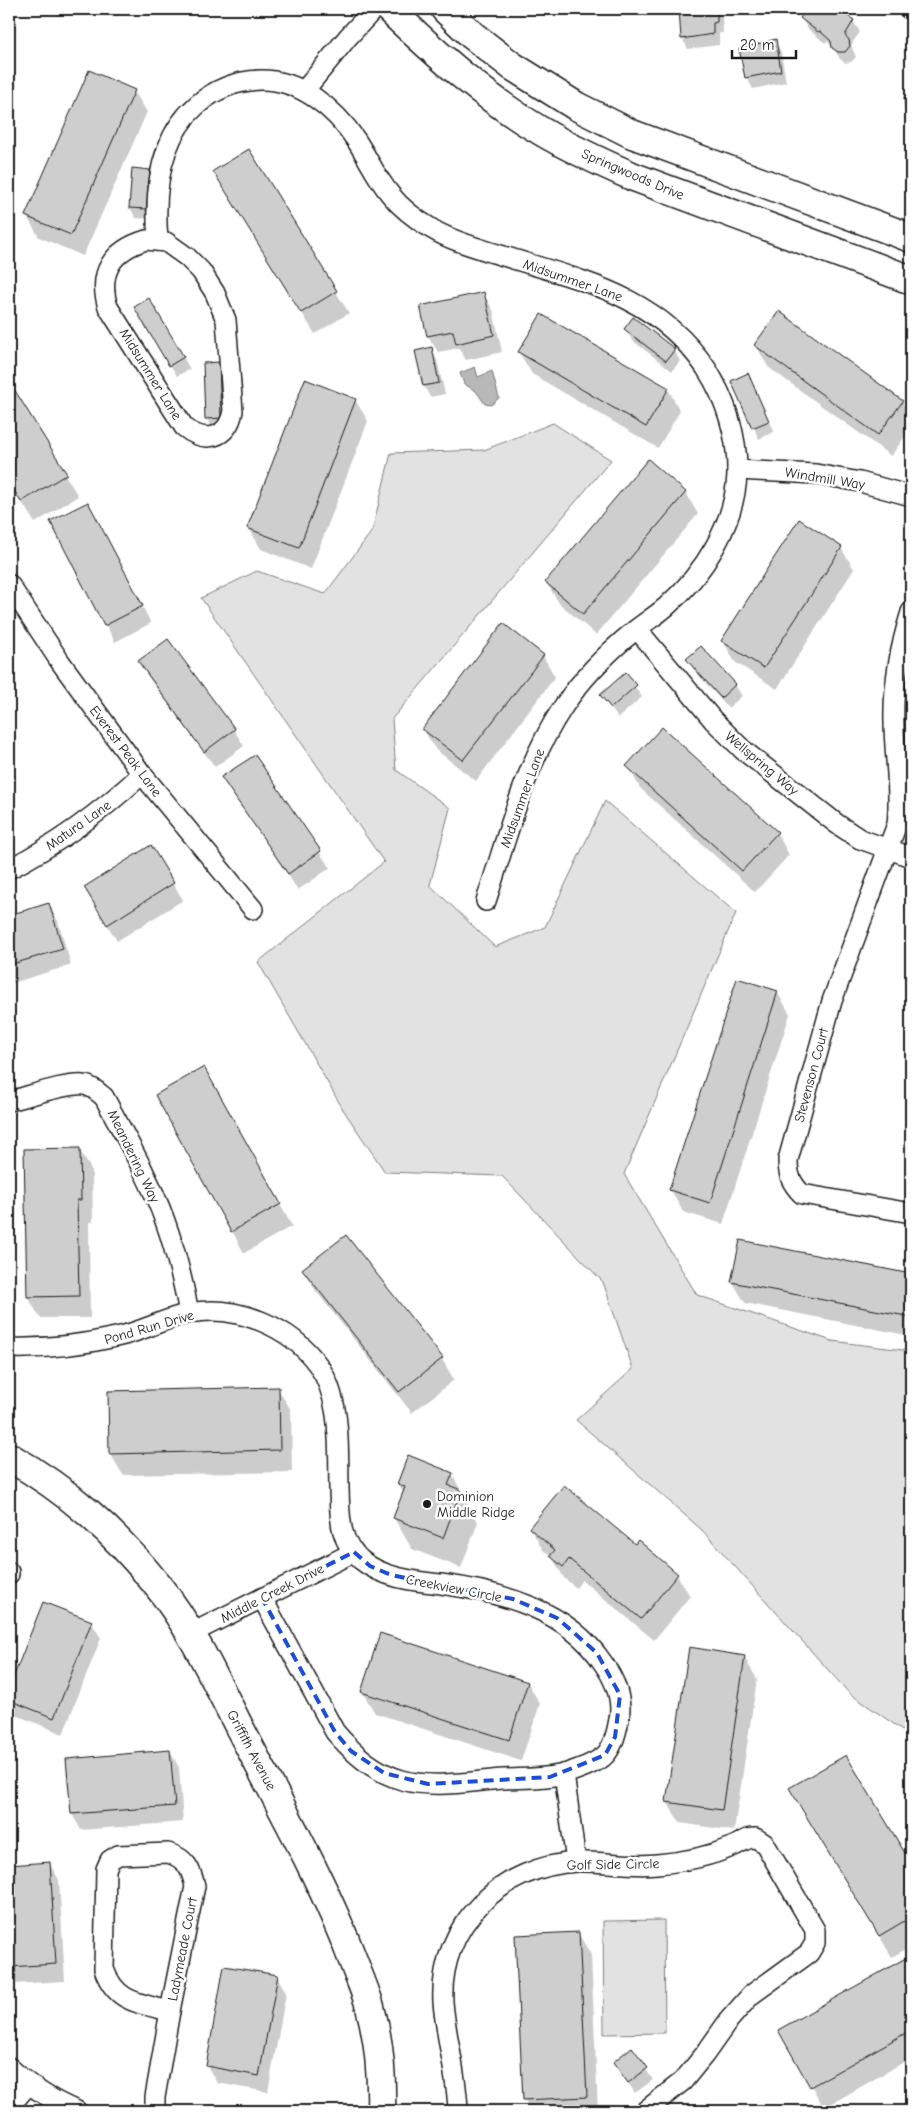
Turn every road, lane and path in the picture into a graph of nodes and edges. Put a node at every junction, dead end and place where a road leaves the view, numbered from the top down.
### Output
1 (374, 9) edge
2 (390, 9) edge
3 (444, 9) edge
4 (304, 91) junction
5 (911, 238) edge
6 (158, 240) junction
7 (911, 280) edge
8 (737, 470) junction
9 (911, 496) edge
10 (9, 584) edge
11 (911, 612) edge
12 (637, 629) junction
13 (142, 774) junction
14 (889, 850) junction
15 (911, 857) edge
16 (9, 869) edge
17 (486, 901) dead end
18 (253, 909) dead end
19 (9, 1101) edge
20 (911, 1213) edge
21 (189, 1313) junction
22 (9, 1348) edge
23 (9, 1457) edge
24 (354, 1552) junction
25 (262, 1598) junction
26 (190, 1634) junction
27 (564, 1774) junction
28 (576, 1862) junction
29 (170, 2011) junction
30 (9, 2067) edge
31 (28, 2085) junction
32 (9, 2107) edge
33 (77, 2111) edge
34 (155, 2111) edge
35 (381, 2111) edge
36 (458, 2111) edge
37 (645, 2111) edge

1 - 4 street
2 - 7 street, Springwoods Drive
3 - 5 street
4 - 6 street, Midsummer Lane
4 - 8 street, Midsummer Lane
6 - 6 street, Midsummer Lane
8 - 9 street, Windmill Way
8 - 12 street, Midsummer Lane
10 - 13 street, Everest Peak Lane
11 - 14 street
12 - 14 street, Wellspring Way
12 - 17 street, Midsummer Lane
13 - 16 street, Matura Lane
13 - 18 street, Everest Peak Lane
14 - 15 street, Wellspring Way
14 - 20 street, Stevenson Court
19 - 21 street, Meandering Way
21 - 22 street, Pond Run Drive
21 - 24 street, Pond Run Drive
23 - 26 street, Griffith Avenue
24 - 25 street, Middle Creek Drive
24 - 27 street, Creekview Circle
25 - 26 street, Middle Creek Drive
25 - 27 street, Creekview Circle
26 - 35 street, Griffith Avenue
27 - 28 street
28 - 36 street, Golf Side Circle
28 - 37 street, Golf Side Circle
29 - 29 street, Ladymeade Court
29 - 34 street, Ladymeade Court
30 - 31 street
31 - 32 street
31 - 33 street

